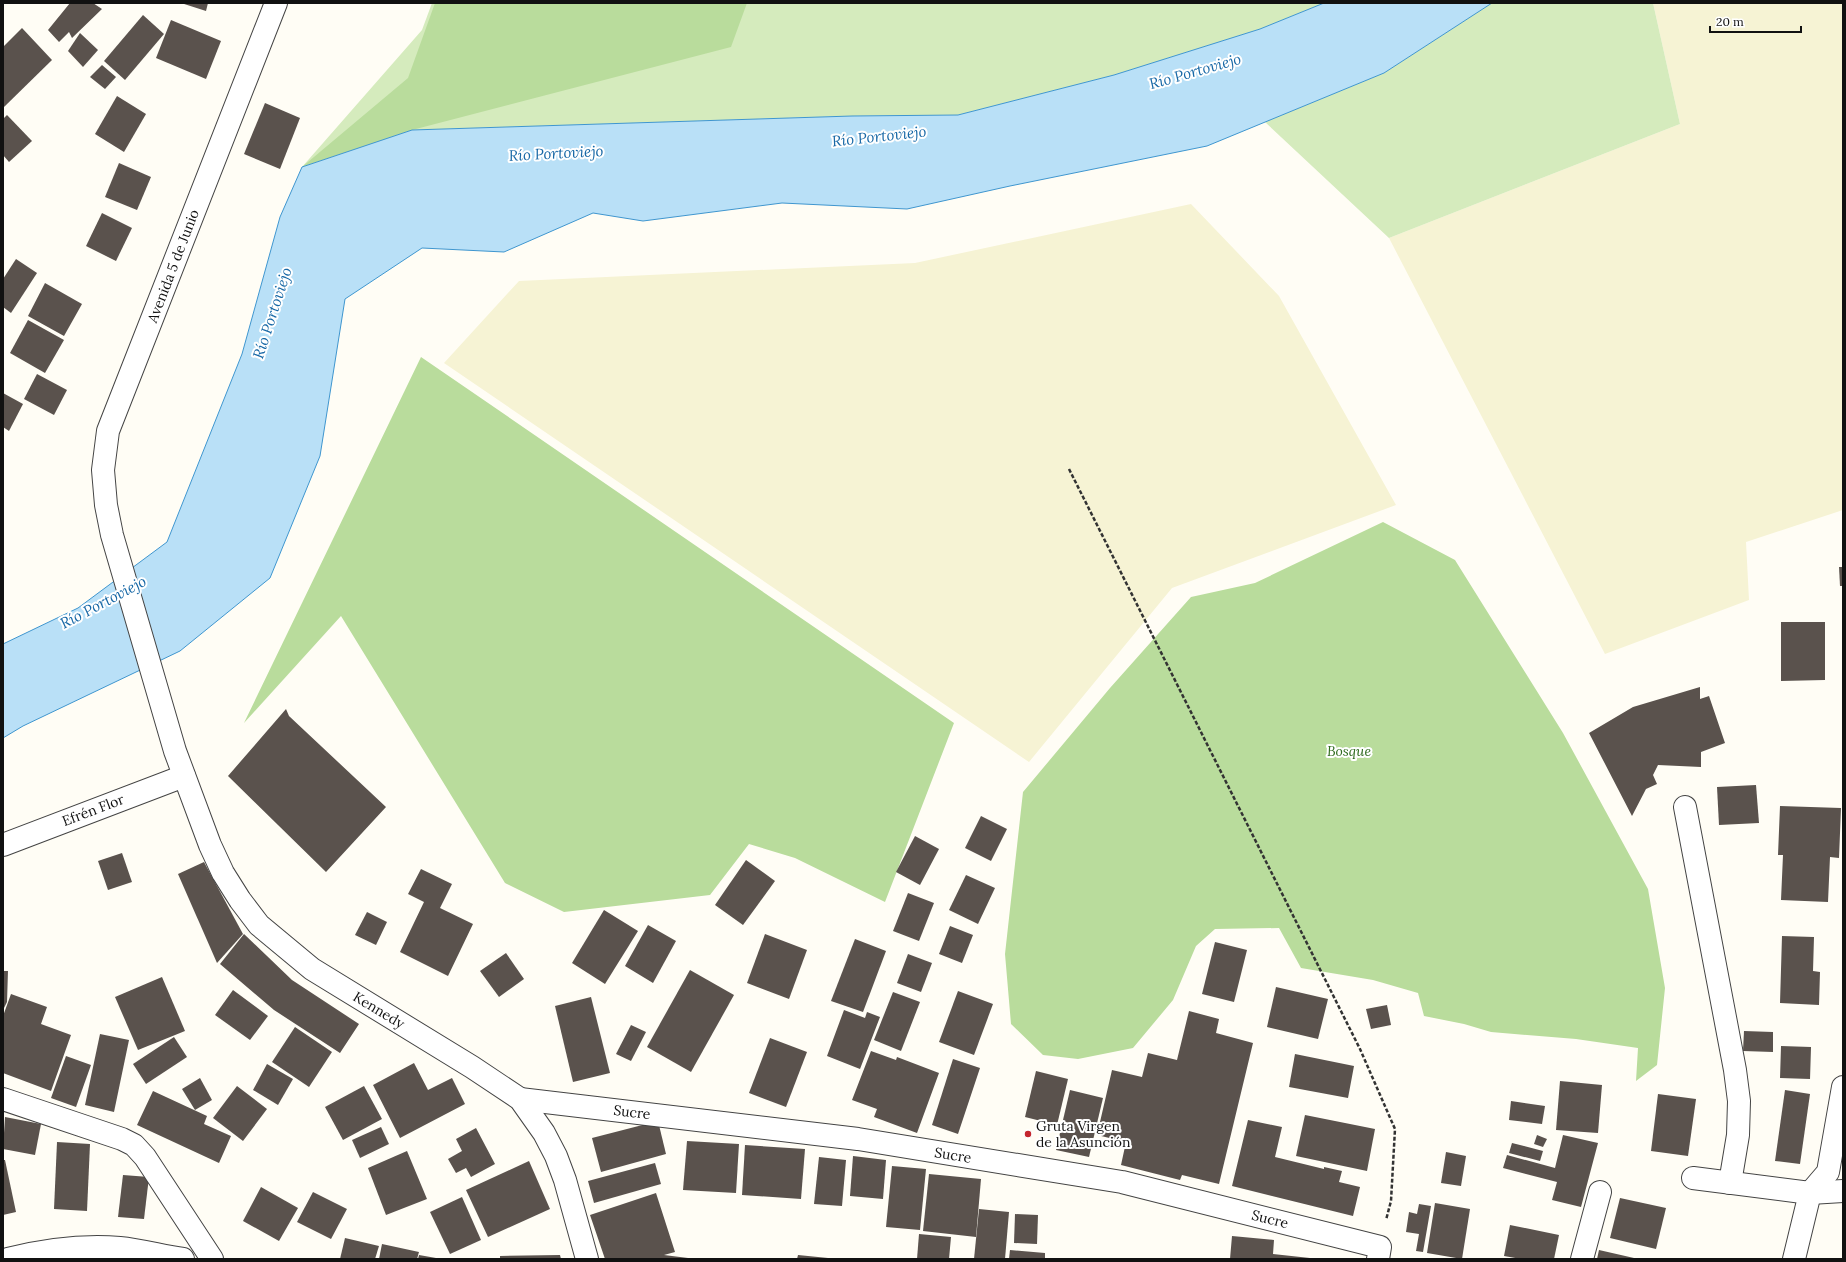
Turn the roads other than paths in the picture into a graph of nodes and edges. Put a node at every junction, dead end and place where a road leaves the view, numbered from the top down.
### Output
1 (276, 3) edge
2 (175, 751) joint
3 (184, 776) junction
4 (1684, 807) dead end
5 (3, 845) edge
6 (1843, 1087) edge
7 (3, 1099) edge
8 (520, 1099) junction
9 (1835, 1173) edge
10 (1693, 1178) dead end
11 (1730, 1184) junction
12 (1843, 1191) edge
13 (1600, 1192) dead end
14 (1810, 1193) junction
15 (1379, 1253) edge
16 (8, 1259) edge
17 (183, 1259) edge
18 (212, 1259) edge
19 (587, 1259) edge
20 (1582, 1259) edge
21 (1794, 1259) edge

1 - 2 street, Avenida 5 de Junio
2 - 3 street, Kennedy
3 - 5 street, Efrén Flor
3 - 8 street, Kennedy
4 - 11 street
6 - 9 street
7 - 18 street
8 - 15 street, Sucre
8 - 19 street, Kennedy
9 - 14 street
10 - 11 street
11 - 14 street
12 - 14 street
13 - 20 street
14 - 21 street
16 - 17 street

